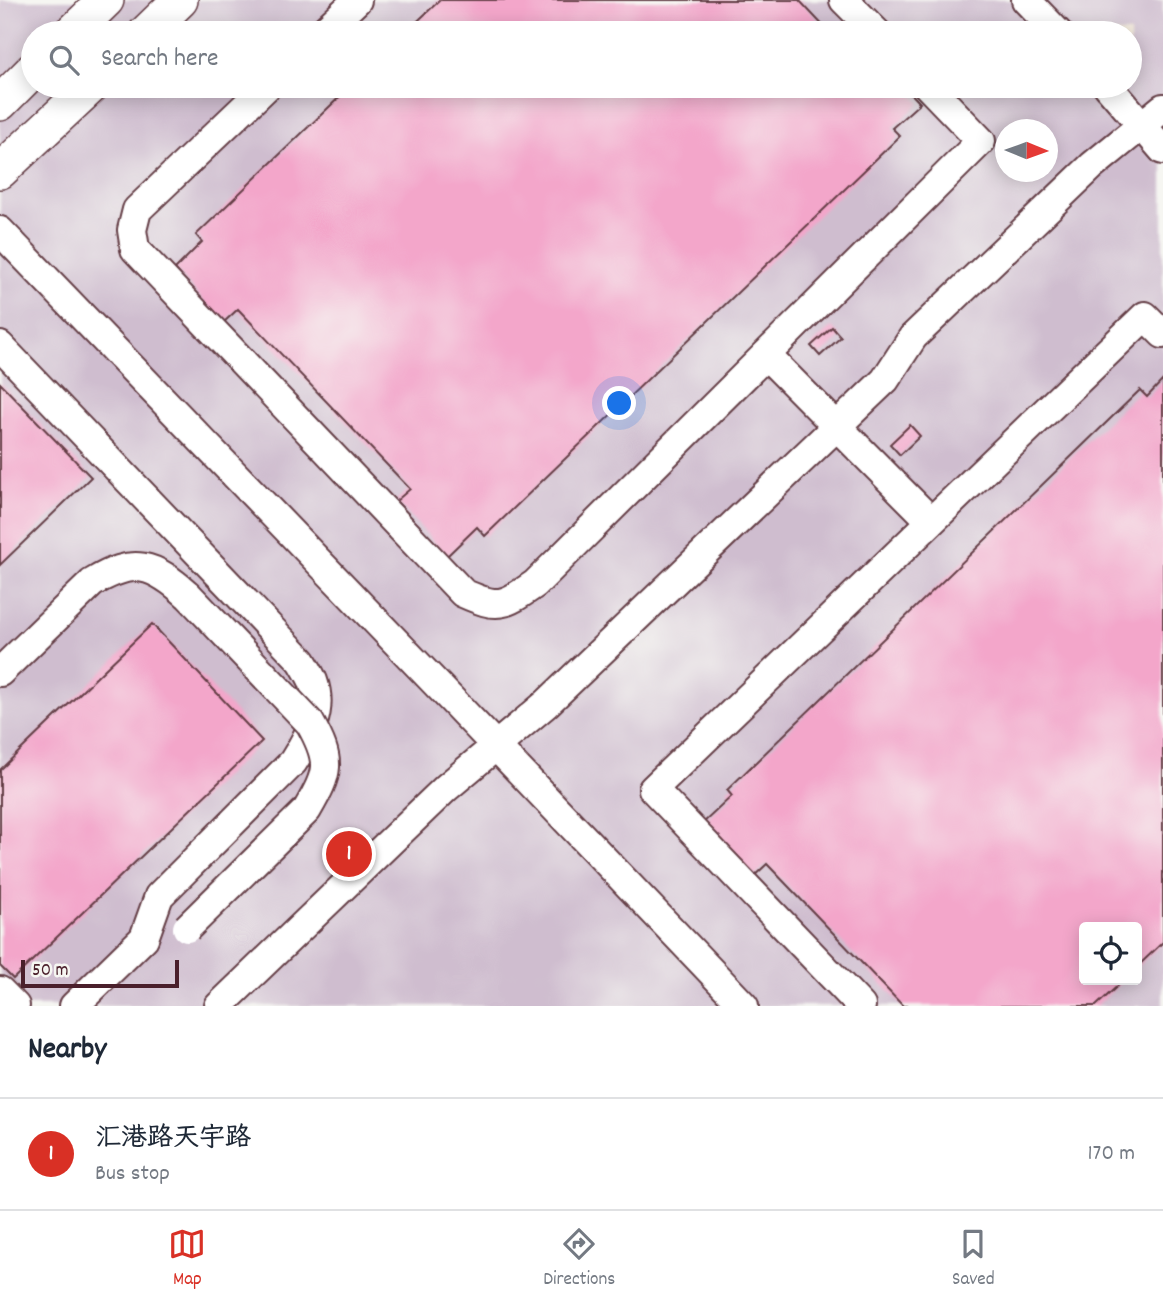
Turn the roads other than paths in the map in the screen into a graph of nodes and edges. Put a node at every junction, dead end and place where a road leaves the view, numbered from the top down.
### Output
1 (106, 0) edge
2 (180, 0) edge
3 (357, 0) edge
4 (844, 0) edge
5 (1026, 0) edge
6 (84, 21) edge
7 (158, 21) edge
8 (335, 21) edge
9 (865, 21) edge
10 (1046, 21) edge
11 (21, 83) edge
12 (78, 98) edge
13 (254, 98) edge
14 (940, 98) edge
15 (1125, 98) edge
16 (0, 103) edge
17 (1152, 117) edge
18 (1163, 150) edge
19 (0, 171) edge
20 (0, 231) edge
21 (1163, 334) edge
22 (0, 346) edge
23 (766, 355) junction
24 (837, 426) junction
25 (931, 521) junction
26 (0, 672) edge
27 (495, 746) junction
28 (144, 938) junction
29 (0, 991) edge
30 (15, 1006) edge
31 (74, 1006) edge
32 (219, 1006) edge
33 (744, 1006) edge
34 (861, 1006) edge

1 - 6 main road
2 - 7 main road
3 - 8 street
4 - 9 street
5 - 10 street
11 - 16 main road
12 - 19 main road
13 - 23 street
14 - 23 street
15 - 17 street
17 - 18 street
17 - 24 street
20 - 27 street
21 - 25 street
22 - 28 street
23 - 24 street
24 - 25 street
24 - 27 street
25 - 34 street
26 - 28 street, bridge
27 - 32 street
27 - 33 street
28 - 31 street
29 - 30 street

